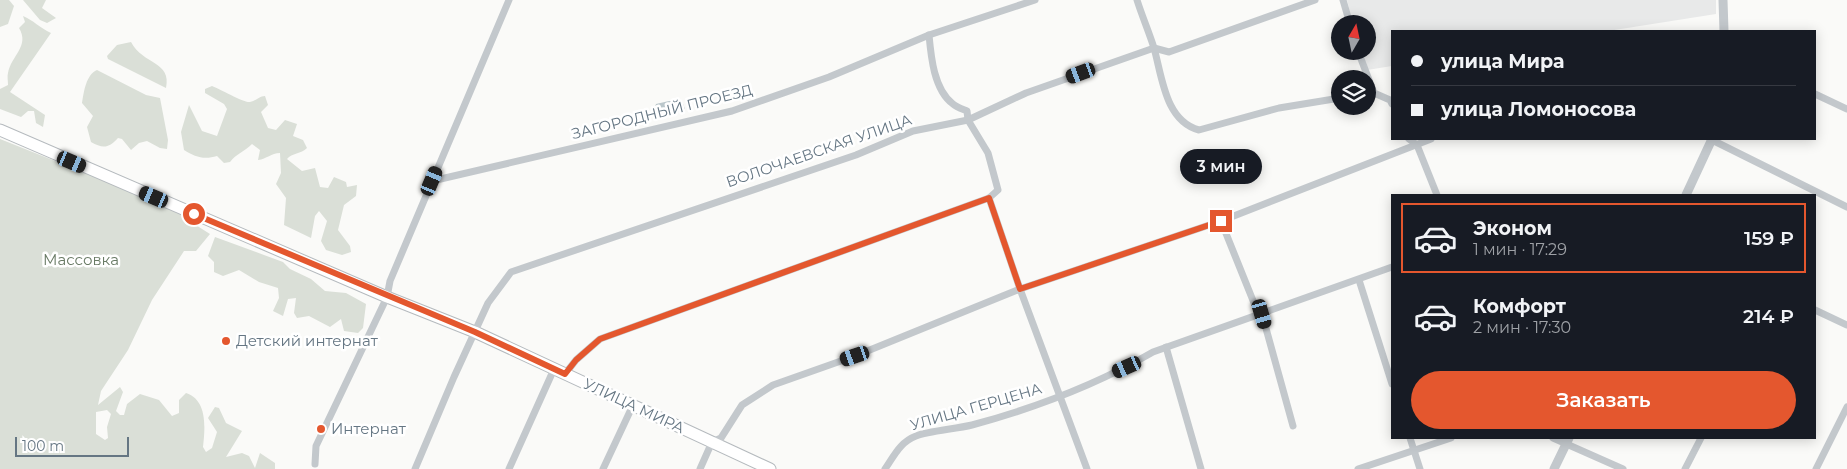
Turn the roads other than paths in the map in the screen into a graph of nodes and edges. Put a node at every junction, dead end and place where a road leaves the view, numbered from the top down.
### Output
1 (509, 0) edge
2 (1035, 0) edge
3 (1137, 0) edge
4 (1315, 0) edge
5 (1343, 0) edge
6 (1723, 0) edge
7 (1347, 15) edge
8 (1724, 30) edge
9 (929, 35) junction
10 (1154, 48) junction
11 (1816, 94) edge
12 (1376, 96) edge
13 (1331, 99) edge
14 (1391, 102) edge
15 (1847, 109) edge
16 (968, 120) junction
17 (0, 130) edge
18 (1410, 140) edge
19 (1429, 140) edge
20 (1711, 140) edge
21 (1713, 140) edge
22 (1725, 140) edge
23 (1417, 146) junction
24 (1722, 146) junction
25 (432, 181) junction
26 (1437, 194) edge
27 (1686, 194) edge
28 (989, 198) junction
29 (1847, 207) edge
30 (1221, 221) junction
31 (1391, 267) edge
32 (1359, 280) junction
33 (1020, 289) junction
34 (387, 297) junction
35 (1816, 310) edge
36 (1262, 314) junction
37 (1847, 325) edge
38 (475, 332) junction
39 (1166, 348) junction
40 (560, 371) junction
41 (1391, 381) edge
42 (1060, 398) junction
43 (633, 405) junction
44 (1847, 407) edge
45 (1293, 426) dead end
46 (1410, 439) edge
47 (1448, 439) edge
48 (1700, 439) edge
49 (1568, 441) edge
50 (712, 442) junction
51 (1414, 451) junction
52 (315, 464) dead end
53 (415, 469) edge
54 (509, 469) edge
55 (602, 469) edge
56 (700, 469) edge
57 (770, 469) edge
58 (885, 469) edge
59 (1087, 469) edge
60 (1201, 469) edge
61 (1358, 469) edge
62 (1420, 469) edge
63 (1554, 469) edge
64 (1623, 469) edge
65 (1685, 469) edge
66 (1816, 469) edge

1 - 25 street
2 - 9 street, ЗАГОРОДНЫЙ ПРОЕЗД
3 - 10 street
4 - 10 street, ВОЛОЧАЕВСКАЯ УЛИЦА
5 - 7 street
6 - 8 street
9 - 16 street
9 - 25 street, ЗАГОРОДНЫЙ ПРОЕЗД
10 - 13 street
10 - 16 street, ВОЛОЧАЕВСКАЯ УЛИЦА
11 - 15 street
12 - 14 street
16 - 28 street
16 - 38 street, ВОЛОЧАЕВСКАЯ УЛИЦА
17 - 34 main road, УЛИЦА МИРА
18 - 23 street
19 - 23 street
20 - 27 street
21 - 24 street
22 - 24 street
23 - 26 street
23 - 30 street
24 - 29 street
25 - 34 street
28 - 33 street
28 - 40 street
30 - 33 street
30 - 36 street
31 - 32 street, УЛИЦА ГЕРЦЕНА
32 - 36 street, УЛИЦА ГЕРЦЕНА
32 - 41 street
33 - 42 street
33 - 50 street
34 - 38 main road, УЛИЦА МИРА
34 - 52 street
35 - 37 street
36 - 39 street, УЛИЦА ГЕРЦЕНА
36 - 45 street
38 - 40 main road, УЛИЦА МИРА
38 - 53 street, ВОЛОЧАЕВСКАЯ УЛИЦА
39 - 42 street, УЛИЦА ГЕРЦЕНА
39 - 60 street
40 - 43 main road, УЛИЦА МИРА
40 - 54 street
42 - 58 street, УЛИЦА ГЕРЦЕНА
42 - 59 street
43 - 50 main road, УЛИЦА МИРА
43 - 55 street
44 - 66 street
46 - 51 street
47 - 51 street
48 - 65 street
49 - 63 street
49 - 64 street
50 - 56 street
50 - 57 main road, УЛИЦА МИРА
51 - 61 street
51 - 62 street

